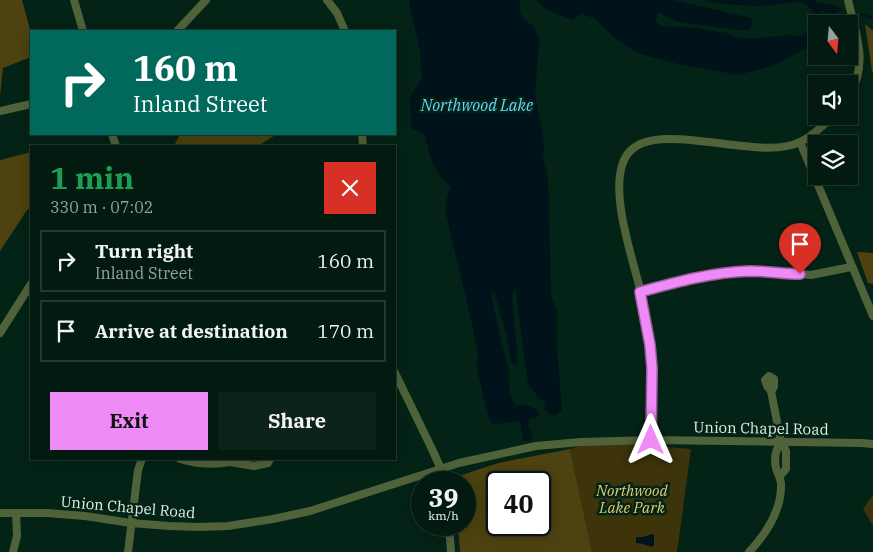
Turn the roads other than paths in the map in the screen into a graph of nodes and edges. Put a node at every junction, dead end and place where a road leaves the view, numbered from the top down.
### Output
1 (74, 0) edge
2 (206, 0) edge
3 (327, 0) edge
4 (848, 0) edge
5 (83, 30) edge
6 (179, 30) edge
7 (345, 30) edge
8 (858, 75) edge
9 (30, 104) edge
10 (0, 111) edge
11 (822, 125) edge
12 (800, 142) junction
13 (851, 267) junction
14 (30, 286) edge
15 (640, 292) junction
16 (873, 316) edge
17 (0, 333) edge
18 (396, 375) edge
19 (771, 391) dead end
20 (651, 440) junction
21 (781, 442) junction
22 (873, 444) edge
23 (142, 460) edge
24 (184, 460) edge
25 (235, 460) edge
26 (270, 460) edge
27 (230, 462) junction
28 (441, 469) junction
29 (0, 513) edge
30 (16, 513) junction
31 (131, 523) junction
32 (449, 536) edge
33 (13, 552) edge
34 (128, 552) edge
35 (450, 552) edge
36 (749, 552) edge

1 - 5 street
2 - 6 street
3 - 7 street
4 - 8 street
9 - 10 street
11 - 12 street
12 - 13 street
12 - 15 street
13 - 15 street
13 - 16 street
14 - 17 street
15 - 20 street
18 - 28 street
19 - 21 street
20 - 21 street, Union Chapel Road
20 - 28 street, Union Chapel Road
21 - 22 street, Union Chapel Road
21 - 36 street
23 - 31 street
24 - 27 street
25 - 27 street
26 - 27 street
28 - 31 street, Union Chapel Road
29 - 30 street, Union Chapel Road
30 - 31 street, Union Chapel Road
30 - 33 street
31 - 34 street
32 - 35 street

